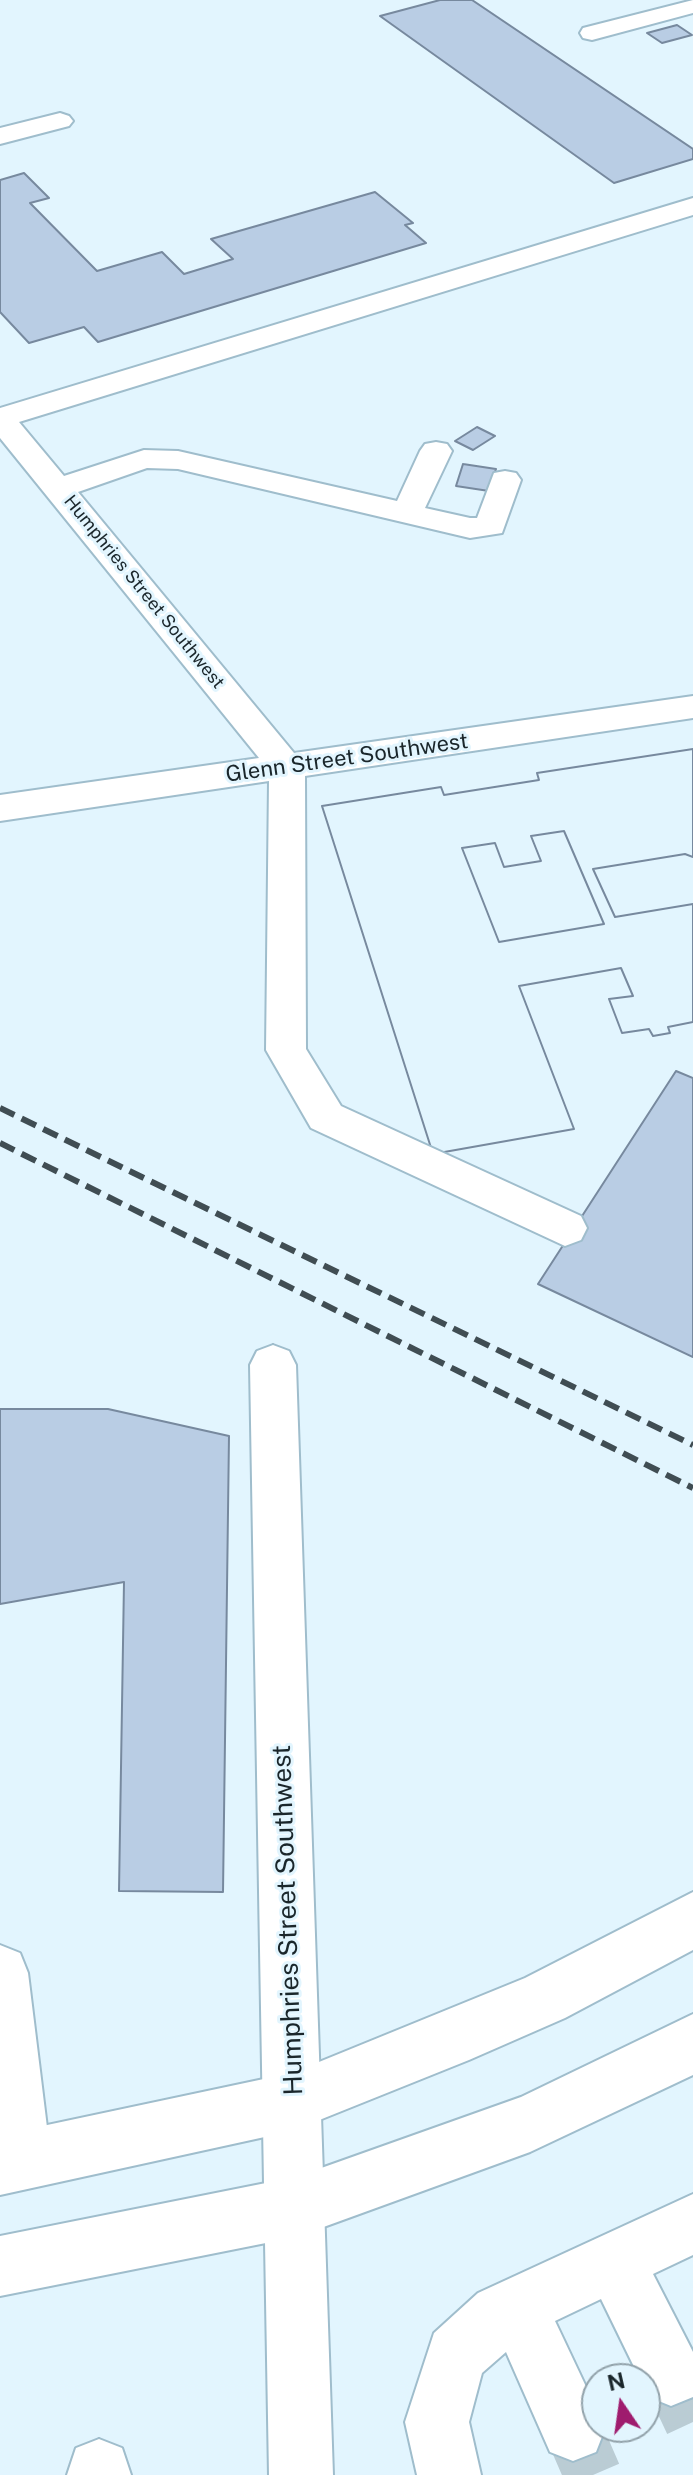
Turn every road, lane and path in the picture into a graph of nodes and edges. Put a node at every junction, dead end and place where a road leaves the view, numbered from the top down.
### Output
1 (677, 5) edge
2 (592, 33) dead end
3 (60, 121) dead end
4 (0, 136) edge
5 (693, 206) edge
6 (0, 418) edge
7 (436, 451) dead end
8 (505, 480) dead end
9 (59, 488) junction
10 (407, 513) junction
11 (693, 707) edge
12 (287, 768) junction
13 (0, 808) edge
14 (565, 1228) dead end
15 (273, 1365) dead end
16 (693, 1920) edge
17 (0, 1973) edge
18 (693, 2043) edge
19 (292, 2102) junction
20 (11, 2163) edge
21 (296, 2207) junction
22 (693, 2224) edge
23 (614, 2261) junction
24 (0, 2266) edge
25 (517, 2307) junction
26 (671, 2375) tunnel mouth
27 (573, 2429) tunnel mouth
28 (301, 2475) edge
29 (449, 2475) edge

1 - 2 street
3 - 4 street
5 - 6 street
6 - 9 street, Humphries Street Southwest
7 - 10 street
8 - 10 street
9 - 10 street
9 - 12 street, Humphries Street Southwest
11 - 12 street, Glenn Street Southwest
12 - 13 street, Glenn Street Southwest
12 - 14 street
15 - 19 street, Humphries Street Southwest
16 - 19 street
17 - 20 street
18 - 21 street
19 - 20 street
19 - 21 street, Humphries Street Southwest
21 - 24 street
21 - 28 street, Humphries Street Southwest
22 - 23 street
23 - 25 street
23 - 26 street
25 - 27 street
25 - 29 street

